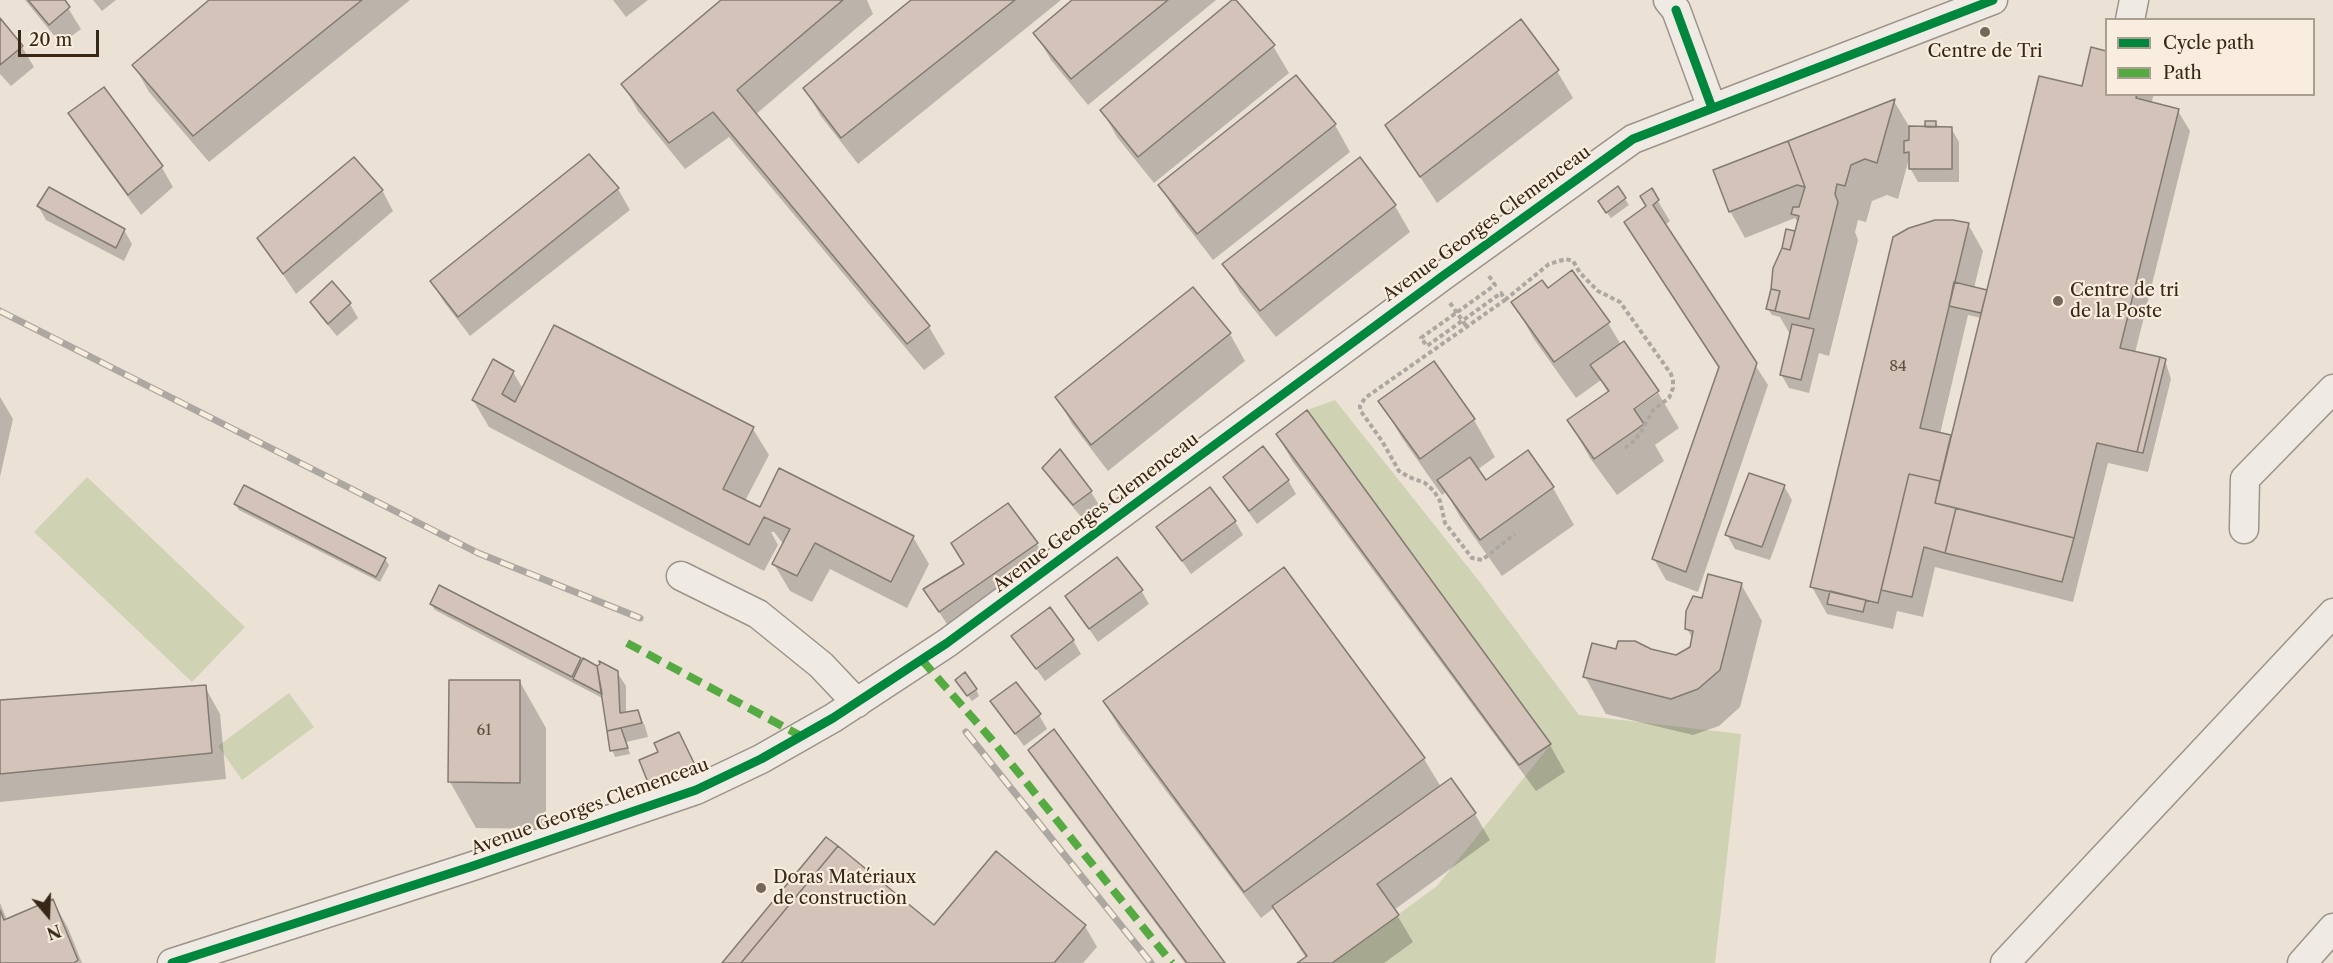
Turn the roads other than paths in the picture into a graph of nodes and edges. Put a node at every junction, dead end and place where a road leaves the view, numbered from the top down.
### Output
1 (1993, 0) edge
2 (2134, 0) edge
3 (1672, 5) edge
4 (2130, 18) edge
5 (1712, 108) junction
6 (2333, 389) edge
7 (2244, 529) dead end
8 (681, 576) dead end
9 (2333, 613) edge
10 (857, 703) junction
11 (2333, 928) edge
12 (172, 963) edge
13 (2005, 963) edge
14 (2302, 963) edge

1 - 5 street, Avenue Georges Clemenceau
2 - 4 street
3 - 5 street
5 - 10 street, Avenue Georges Clemenceau
6 - 7 street
8 - 10 street
9 - 13 street
10 - 12 street, Avenue Georges Clemenceau
11 - 14 street

